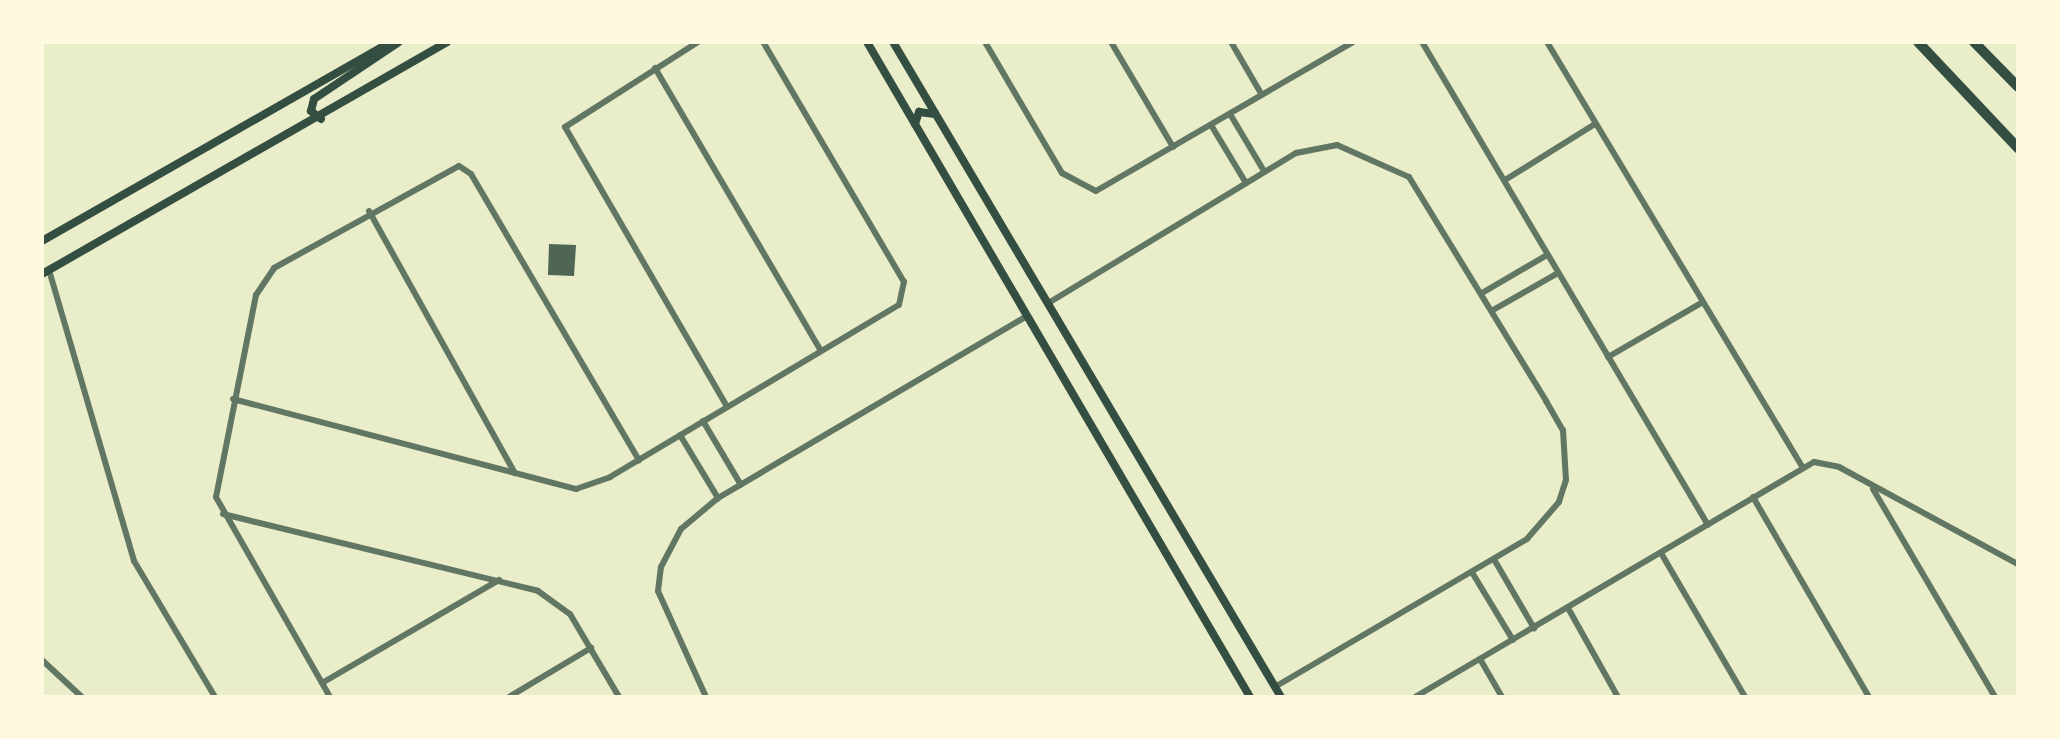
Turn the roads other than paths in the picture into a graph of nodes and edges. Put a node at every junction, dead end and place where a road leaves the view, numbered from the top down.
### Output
1 (391, 42) edge
2 (399, 42) edge
3 (447, 42) edge
4 (698, 42) edge
5 (763, 42) edge
6 (867, 42) edge
7 (893, 42) edge
8 (985, 42) edge
9 (1111, 42) edge
10 (1231, 42) edge
11 (1353, 42) edge
12 (1422, 42) edge
13 (1547, 42) edge
14 (1918, 42) edge
15 (1974, 42) edge
16 (655, 68) junction
17 (2018, 87) edge
18 (1262, 95) junction
19 (936, 114) junction
20 (1230, 114) junction
21 (321, 119) junction
22 (1595, 124) junction
23 (915, 125) junction
24 (1211, 125) junction
25 (1173, 147) junction
26 (2018, 148) edge
27 (1264, 171) junction
28 (1505, 180) junction
29 (1246, 183) junction
30 (369, 211) junction
31 (42, 241) edge
32 (1547, 255) junction
33 (46, 272) edge
34 (1558, 273) junction
35 (1482, 293) junction
36 (1050, 302) junction
37 (1701, 303) junction
38 (1493, 310) junction
39 (1027, 316) junction
40 (821, 351) junction
41 (1608, 357) junction
42 (233, 399) junction
43 (727, 407) junction
44 (703, 421) junction
45 (680, 435) junction
46 (639, 460) junction
47 (1803, 468) junction
48 (516, 474) junction
49 (741, 485) junction
50 (1871, 486) junction
51 (1753, 497) junction
52 (718, 498) junction
53 (223, 514) junction
54 (1708, 525) junction
55 (1661, 553) junction
56 (1495, 561) junction
57 (2018, 564) edge
58 (1473, 574) junction
59 (500, 579) junction
60 (1568, 608) junction
61 (1534, 628) junction
62 (1513, 640) junction
63 (591, 648) junction
64 (1480, 659) junction
65 (42, 660) edge
66 (322, 683) junction
67 (1275, 687) junction
68 (82, 697) edge
69 (215, 697) edge
70 (330, 697) edge
71 (509, 697) edge
72 (619, 697) edge
73 (706, 697) edge
74 (1250, 697) edge
75 (1281, 697) edge
76 (1415, 697) edge
77 (1502, 697) edge
78 (1618, 697) edge
79 (1745, 697) edge
80 (1869, 697) edge
81 (1995, 697) edge

1 - 31 main road
2 - 21 main road
3 - 21 main road
4 - 16 street
5 - 40 street
6 - 23 main road
7 - 19 main road
8 - 25 street
9 - 25 street
10 - 18 street
11 - 18 street
12 - 28 street
13 - 22 street
14 - 26 highway
15 - 17 highway
16 - 40 street
16 - 43 street
18 - 20 street
19 - 23 main road
19 - 36 main road
20 - 24 street
20 - 27 street
21 - 33 main road
22 - 28 street
22 - 37 street
23 - 39 main road
24 - 25 street
24 - 29 street
27 - 29 street
27 - 35 street
28 - 32 street
29 - 36 street
30 - 42 street
30 - 46 street
30 - 48 street
32 - 34 street
32 - 35 street
33 - 69 street
34 - 38 street
34 - 41 street
35 - 38 street
36 - 67 main road
37 - 41 street
37 - 47 street
38 - 56 street
39 - 49 street
39 - 74 main road
40 - 43 street
41 - 54 street
42 - 48 street
42 - 53 street
43 - 44 street
44 - 45 street
44 - 49 street
45 - 46 street
45 - 52 street
46 - 48 street
47 - 50 street
47 - 51 street
49 - 52 street
50 - 57 street
50 - 81 street
51 - 54 street
51 - 80 street
52 - 73 street
53 - 59 street
53 - 66 street
54 - 55 street
55 - 60 street
55 - 79 street
56 - 58 street
56 - 61 street
58 - 62 street
58 - 67 street
59 - 63 street
59 - 66 street
60 - 61 street
60 - 78 street
61 - 62 street
62 - 64 street
63 - 71 street
63 - 72 street
64 - 76 street
64 - 77 street
65 - 68 street
66 - 70 street
67 - 75 main road

